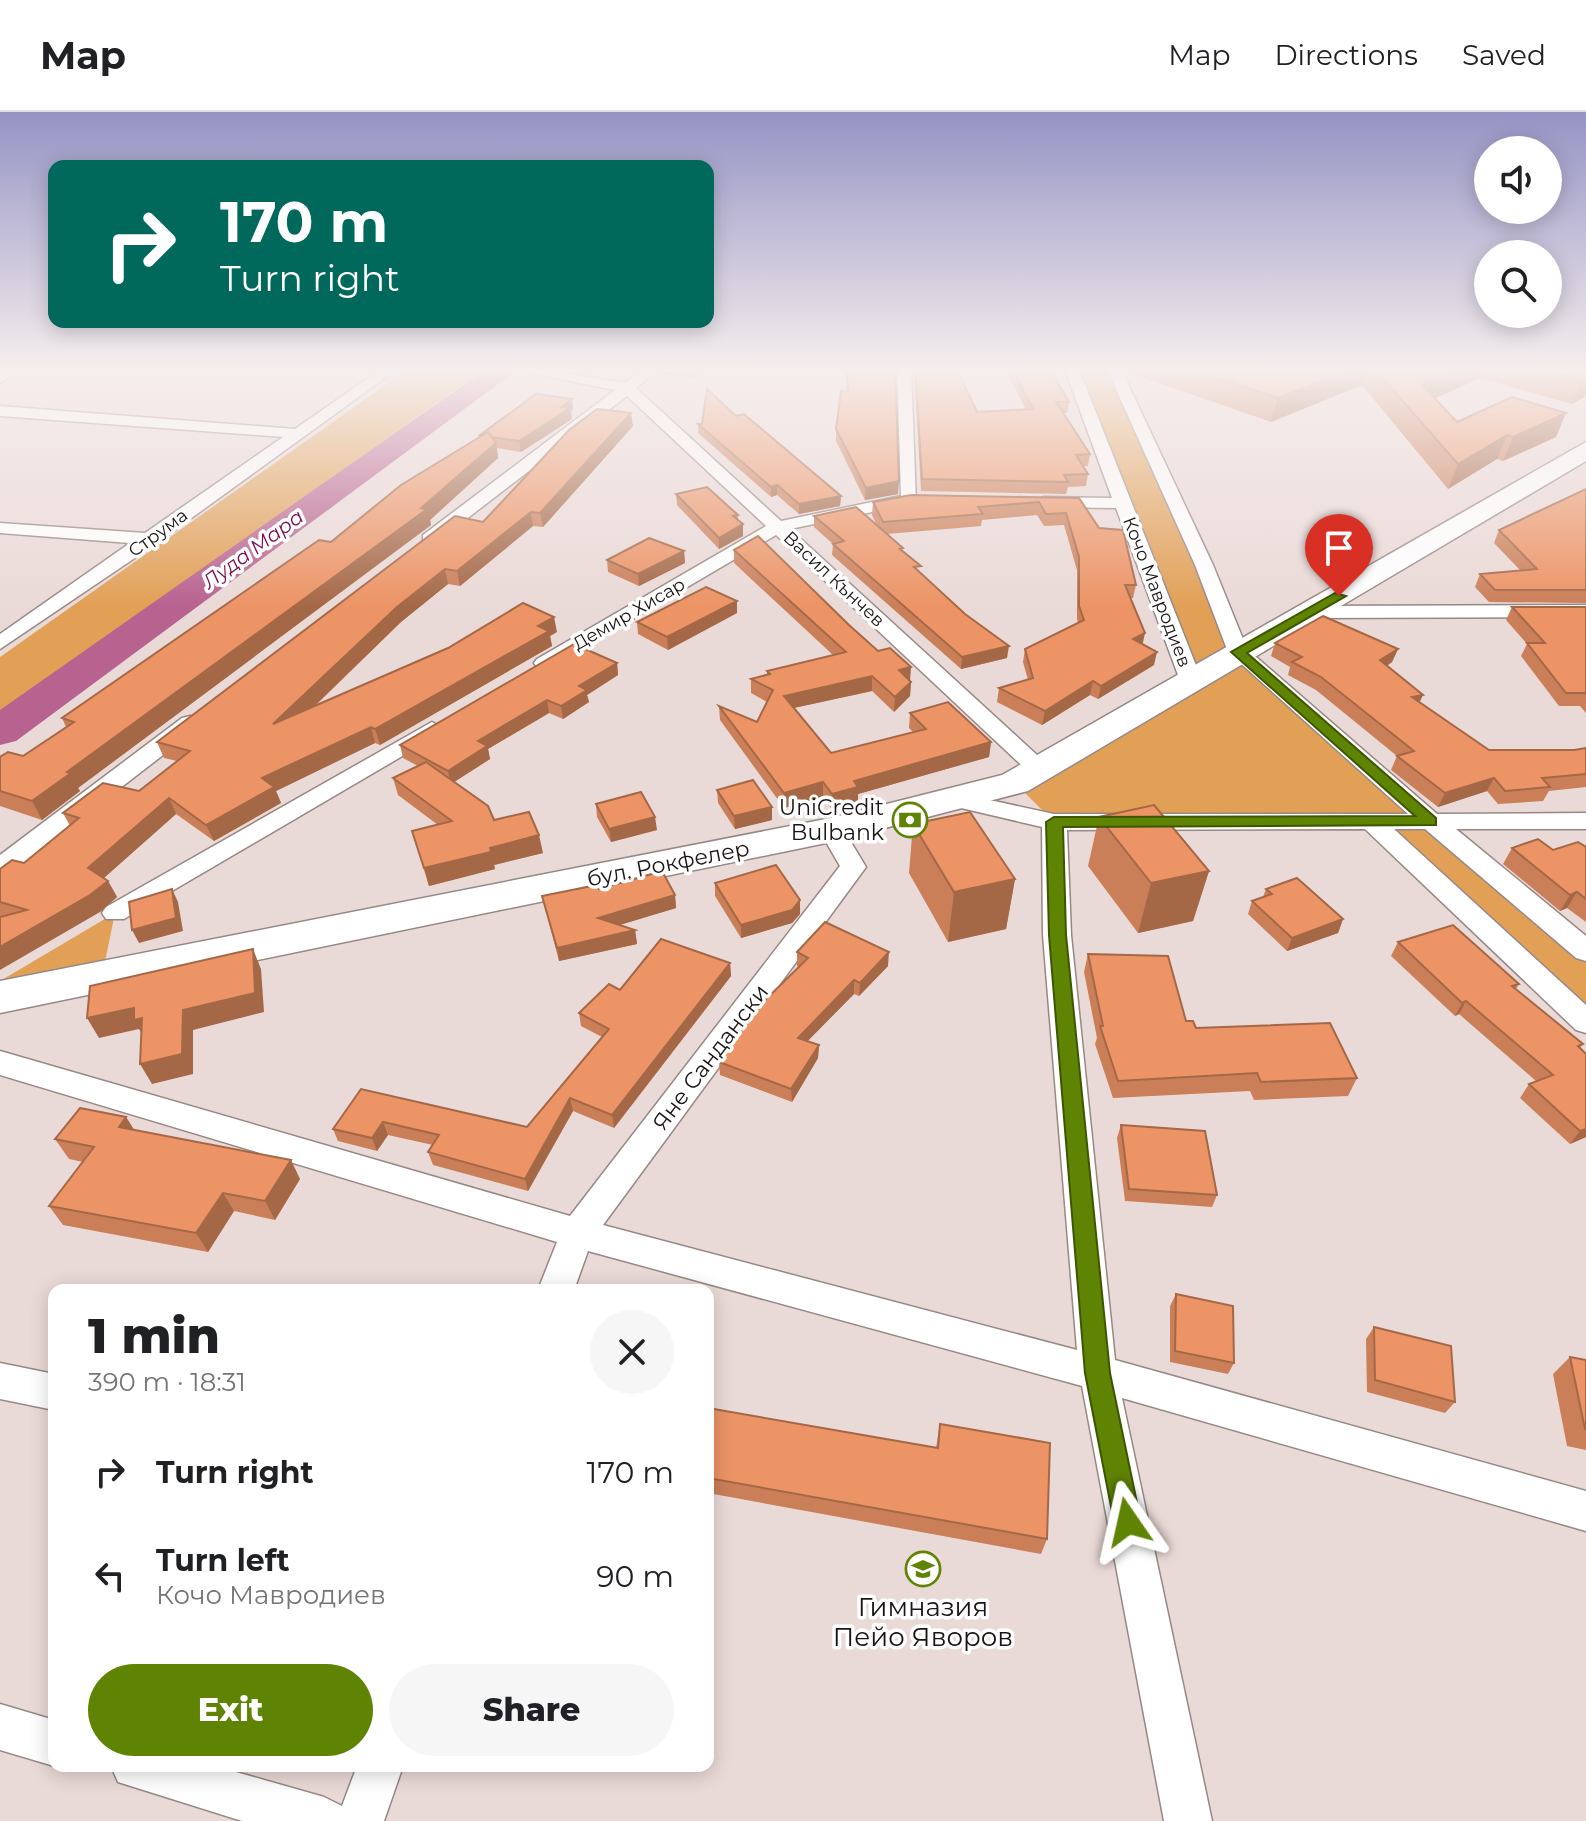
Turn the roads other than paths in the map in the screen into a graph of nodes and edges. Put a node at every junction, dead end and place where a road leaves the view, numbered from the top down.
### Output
1 (275, 447) edge
2 (550, 447) edge
3 (690, 447) edge
4 (912, 447) edge
5 (1101, 447) edge
6 (1150, 447) edge
7 (1586, 450) edge
8 (1017, 501) edge
9 (1123, 503) junction
10 (777, 527) junction
11 (0, 528) edge
12 (151, 539) junction
13 (414, 551) edge
14 (1578, 611) edge
15 (1312, 612) junction
16 (1586, 628) edge
17 (0, 643) edge
18 (1238, 652) junction
19 (529, 672) edge
20 (1192, 683) junction
21 (201, 714) edge
22 (446, 720) edge
23 (1040, 770) junction
24 (953, 799) junction
25 (1431, 821) junction
26 (1586, 821) edge
27 (1054, 822) junction
28 (1372, 822) junction
29 (831, 830) junction
30 (0, 868) edge
31 (115, 913) dead end
32 (1586, 951) edge
33 (0, 997) edge
34 (1586, 1022) edge
35 (0, 1063) edge
36 (577, 1233) junction
37 (558, 1284) edge
38 (1098, 1373) junction
39 (0, 1381) edge
40 (48, 1391) edge
41 (1586, 1511) edge
42 (0, 1727) edge
43 (48, 1741) edge
44 (155, 1772) edge
45 (378, 1772) edge
46 (324, 1821) edge
47 (360, 1821) edge
48 (1188, 1821) edge

1 - 12 street, Струма
2 - 13 street
3 - 10 street, Васил Кънчев
4 - 10 street, Демир Хисар
5 - 9 street, Кочо Мавродиев
6 - 18 street
7 - 15 main road, бул. Рокфелер
8 - 9 street
9 - 20 street, Кочо Мавродиев
10 - 19 street, Демир Хисар
10 - 23 street, Васил Кънчев
11 - 12 street
12 - 17 street, Струма
14 - 15 street
14 - 16 street
15 - 18 main road, бул. Рокфелер
18 - 20 main road, бул. Рокфелер
18 - 25 street
20 - 23 main road, бул. Рокфелер
21 - 30 street
22 - 31 street
23 - 24 main road, бул. Рокфелер
24 - 27 street
24 - 29 main road, бул. Рокфелер
25 - 26 street
25 - 28 street
25 - 32 street
27 - 28 street
27 - 38 street
28 - 34 street
29 - 33 main road, бул. Рокфелер
29 - 36 street, Яне Сандански
35 - 36 street
36 - 37 street, Яне Сандански
36 - 38 street
38 - 41 street
38 - 48 street
39 - 40 street
42 - 43 street
44 - 46 street
45 - 47 street

